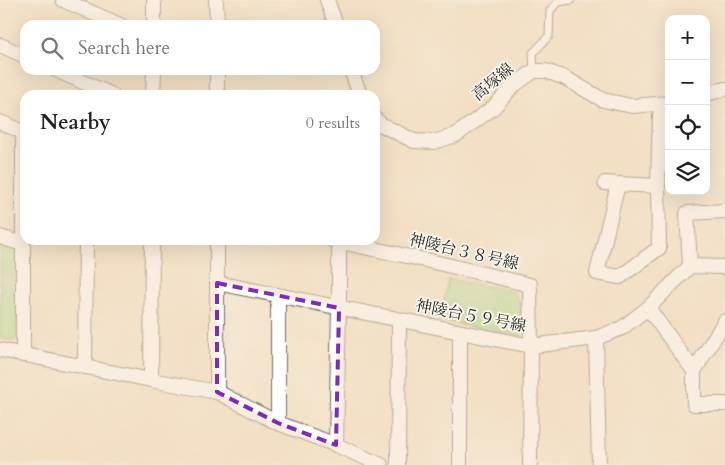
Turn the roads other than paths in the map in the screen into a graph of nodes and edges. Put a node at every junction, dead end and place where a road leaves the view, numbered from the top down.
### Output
1 (63, 0) edge
2 (154, 0) edge
3 (216, 0) edge
4 (327, 0) edge
5 (571, 0) edge
6 (558, 1) edge
7 (109, 20) edge
8 (154, 20) edge
9 (216, 20) edge
10 (334, 20) edge
11 (0, 45) edge
12 (20, 54) edge
13 (534, 71) junction
14 (67, 75) edge
15 (154, 75) edge
16 (217, 75) edge
17 (353, 75) edge
18 (725, 89) edge
19 (101, 90) edge
20 (153, 90) edge
21 (217, 90) edge
22 (358, 90) edge
23 (710, 93) edge
24 (665, 103) edge
25 (0, 122) edge
26 (380, 124) edge
27 (20, 131) edge
28 (658, 186) junction
29 (725, 211) edge
30 (0, 238) edge
31 (20, 243) edge
32 (23, 245) edge
33 (86, 245) edge
34 (152, 245) edge
35 (217, 245) edge
36 (335, 245) edge
37 (354, 245) edge
38 (690, 266) junction
39 (725, 267) edge
40 (217, 283) junction
41 (278, 296) junction
42 (339, 308) junction
43 (648, 308) junction
44 (399, 320) junction
45 (725, 321) edge
46 (460, 332) junction
47 (596, 338) junction
48 (532, 346) junction
49 (0, 350) edge
50 (23, 355) junction
51 (85, 367) junction
52 (694, 371) junction
53 (151, 380) junction
54 (217, 392) junction
55 (725, 404) edge
56 (278, 423) junction
57 (336, 445) junction
58 (381, 465) edge
59 (398, 465) edge
60 (460, 465) edge
61 (530, 465) edge
62 (599, 465) edge

1 - 7 street
2 - 8 street
3 - 9 street
4 - 10 street
5 - 6 lane
6 - 13 lane
11 - 12 street
13 - 24 street, 高塚線
13 - 26 street, 高塚線
14 - 19 street
15 - 20 street
16 - 21 street
17 - 22 street
18 - 23 street
24 - 28 street
25 - 27 street
28 - 28 street
29 - 38 street
30 - 31 street
32 - 50 street
33 - 51 street
34 - 53 street
35 - 40 street
36 - 42 street
37 - 48 street, 神陵台３８号線
38 - 39 street
38 - 43 street, 神陵台５９号線
40 - 41 street, 神陵台５９号線
40 - 54 street
41 - 42 street, 神陵台５９号線
41 - 56 street
42 - 44 street, 神陵台５９号線
42 - 57 street
43 - 47 street, 神陵台５９号線
43 - 52 street
44 - 46 street, 神陵台５９号線
44 - 59 street
45 - 52 street
46 - 48 street, 神陵台５９号線
46 - 60 street
47 - 48 street, 神陵台５９号線
47 - 62 street
48 - 61 street, 神陵台３８号線
49 - 50 street
50 - 51 street
51 - 53 street
52 - 55 street
53 - 54 street
54 - 56 street
56 - 57 street
57 - 58 street

